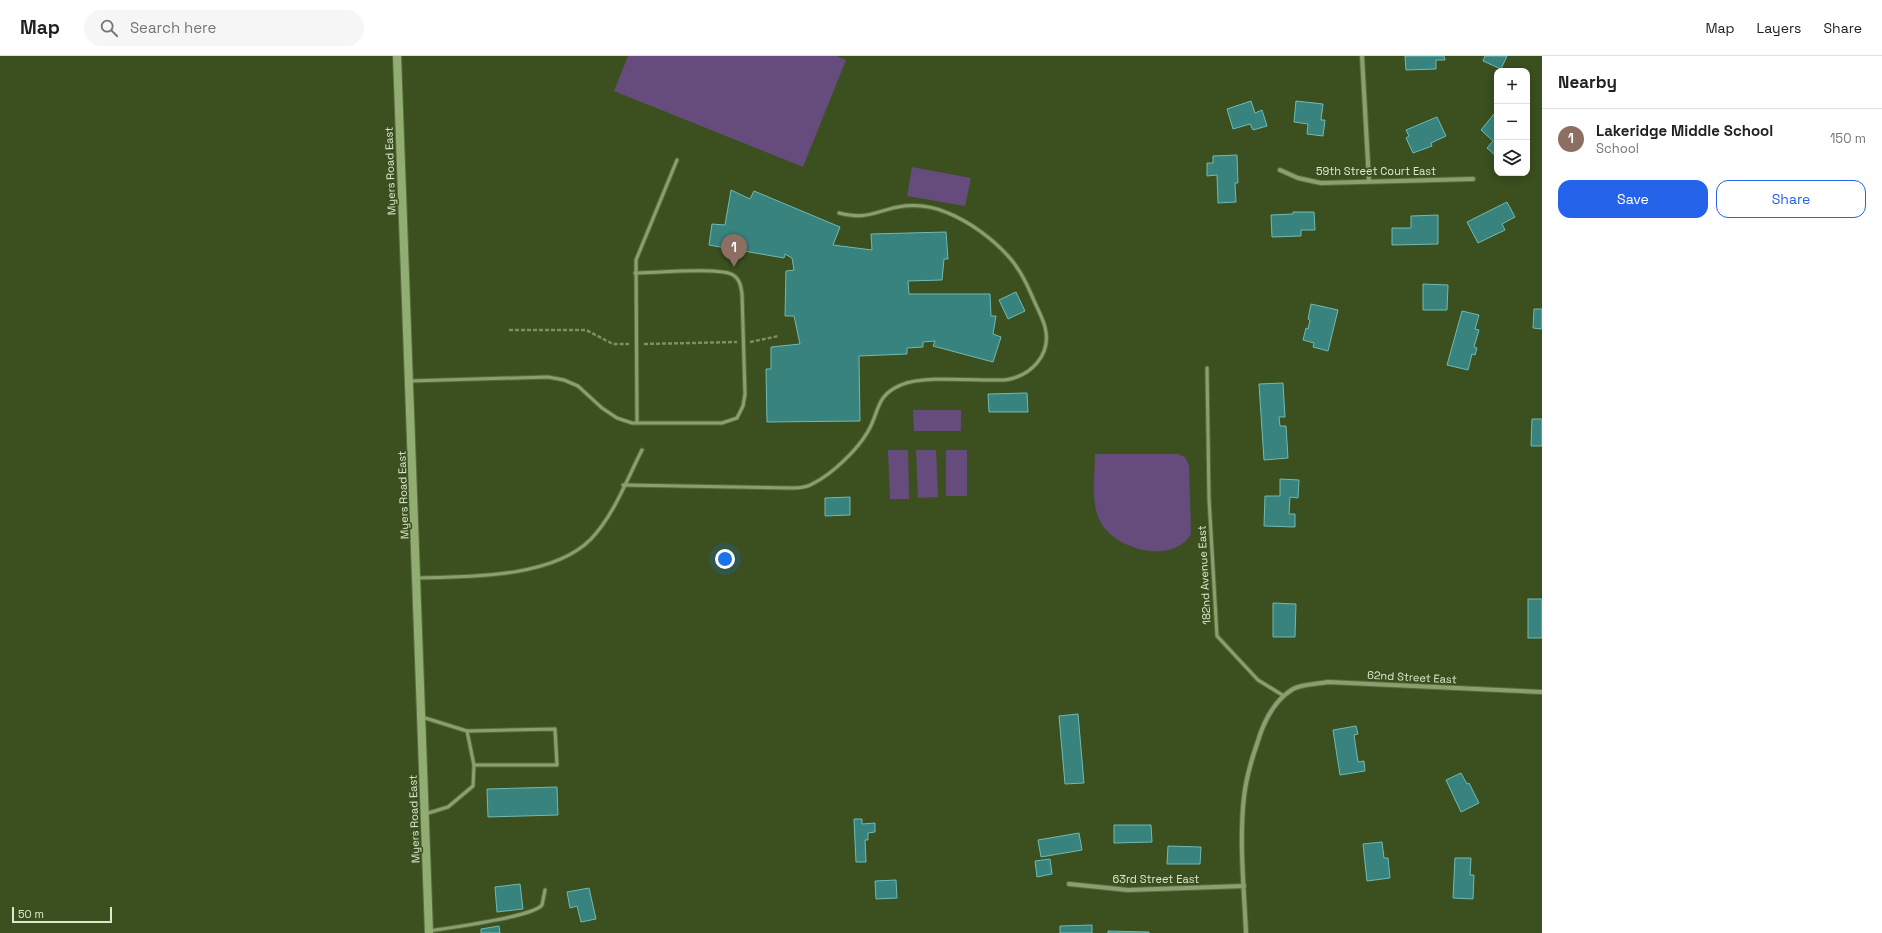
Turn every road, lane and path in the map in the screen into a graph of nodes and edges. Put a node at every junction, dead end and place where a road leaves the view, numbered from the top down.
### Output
1 (397, 56) edge
2 (1362, 56) edge
3 (677, 160) dead end
4 (1280, 170) dead end
5 (1473, 179) dead end
6 (1370, 181) junction
7 (839, 213) dead end
8 (635, 273) junction
9 (1207, 368) dead end
10 (409, 381) junction
11 (637, 423) junction
12 (642, 450) dead end
13 (623, 485) junction
14 (417, 578) junction
15 (1542, 692) edge
16 (1284, 696) junction
17 (422, 717) junction
18 (467, 731) junction
19 (474, 765) junction
20 (425, 814) junction
21 (1069, 884) dead end
22 (1244, 886) junction
23 (544, 890) dead end
24 (429, 932) edge
25 (1246, 933) edge

1 - 10 street, Myers Road East
2 - 6 street
3 - 8 lane
4 - 6 street, 59th Street Court East
5 - 6 street, 59th Street Court East
7 - 13 lane
8 - 11 lane
8 - 11 lane
9 - 16 lane, 182nd Avenue East
10 - 11 lane
10 - 14 street, Myers Road East
12 - 13 lane
13 - 14 lane
14 - 17 street, Myers Road East
15 - 16 street, 62nd Street East
16 - 22 street
17 - 18 lane
17 - 20 street, Myers Road East
18 - 19 lane
18 - 19 lane
19 - 20 lane
20 - 24 street, Myers Road East
21 - 22 street, 63rd Street East
22 - 25 street
23 - 24 lane

